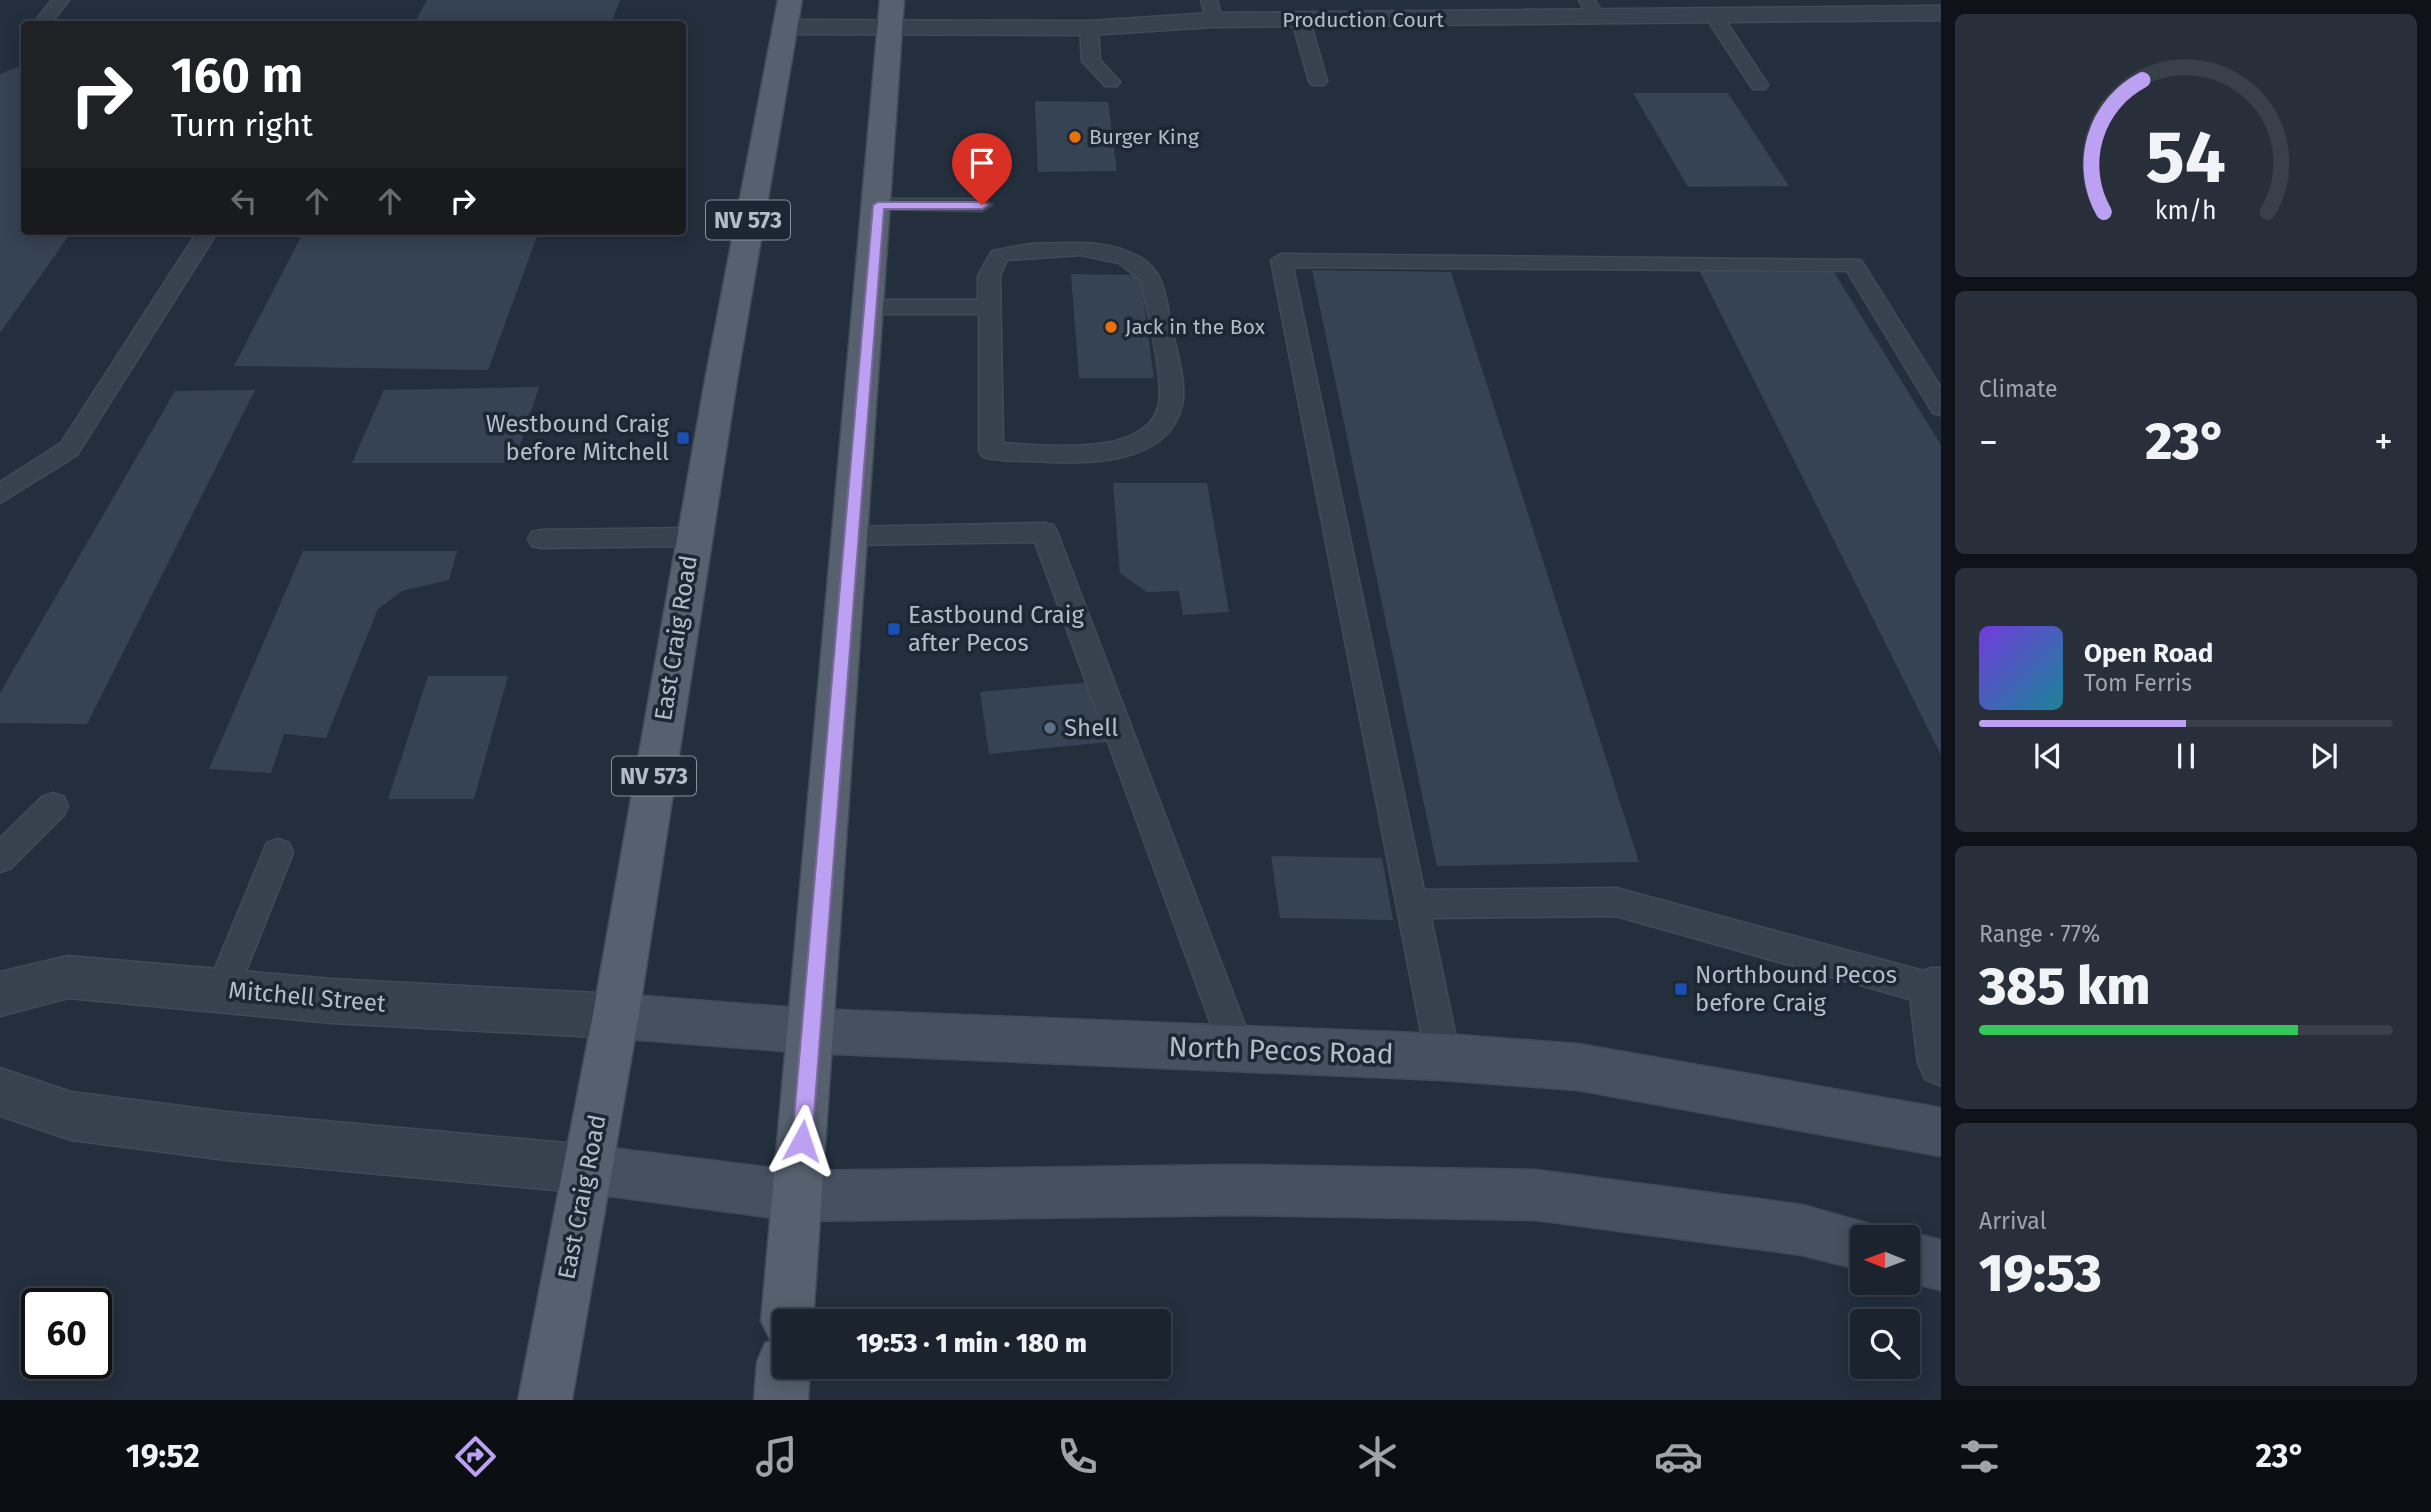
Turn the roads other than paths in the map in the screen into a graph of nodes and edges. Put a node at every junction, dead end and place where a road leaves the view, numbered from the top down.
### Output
1 (61, 0) edge
2 (790, 0) edge
3 (1592, 9) edge
4 (1211, 10) edge
5 (891, 13) edge
6 (1941, 13) edge
7 (1714, 16) junction
8 (1301, 20) junction
9 (44, 21) edge
10 (785, 27) junction
11 (1089, 28) junction
12 (1318, 80) dead end
13 (1111, 82) dead end
14 (1759, 85) dead end
15 (878, 205) junction
16 (982, 205) dead end
17 (205, 235) edge
18 (869, 307) junction
19 (989, 307) junction
20 (1941, 407) edge
21 (0, 494) edge
22 (850, 536) junction
23 (692, 537) junction
24 (541, 538) dead end
25 (53, 806) dead end
26 (278, 853) dead end
27 (0, 858) edge
28 (1412, 904) junction
29 (1936, 989) edge
30 (222, 990) junction
31 (0, 994) edge
32 (616, 1016) junction
33 (811, 1031) junction
34 (1237, 1049) junction
35 (1443, 1056) junction
36 (1941, 1063) edge
37 (0, 1092) edge
38 (1941, 1132) edge
39 (587, 1169) junction
40 (797, 1196) junction
41 (1850, 1242) edge
42 (1920, 1260) edge
43 (1941, 1265) edge
44 (788, 1309) edge
45 (783, 1379) edge
46 (545, 1400) edge
47 (781, 1400) edge

1 - 9 lane
2 - 10 main road, East Craig Road / NV 573
3 - 7 street, Production Court
3 - 8 street, Production Court
4 - 8 street, Production Court
4 - 11 street, Production Court
5 - 10 street, Production Court
5 - 11 street, Production Court
5 - 15 main road
6 - 7 street, Production Court
7 - 14 lane
8 - 12 lane
10 - 23 main road, East Craig Road / NV 573
11 - 13 lane
15 - 16 lane
15 - 18 main road
17 - 21 lane
18 - 19 lane
18 - 22 main road
19 - 19 lane
20 - 28 lane
22 - 33 main road
22 - 34 lane
23 - 24 lane
23 - 32 main road, East Craig Road / NV 573
25 - 27 lane
26 - 30 lane
28 - 29 lane
28 - 35 lane
29 - 36 street
30 - 31 street, Mitchell Street
30 - 32 street, Mitchell Street
32 - 33 main road, North Pecos Road
32 - 39 main road, East Craig Road / NV 573
33 - 34 main road, North Pecos Road
33 - 40 main road
34 - 35 main road, North Pecos Road
35 - 38 main road, North Pecos Road
37 - 39 street
39 - 40 main road
39 - 46 main road, East Craig Road / NV 573
40 - 41 main road
40 - 44 main road
42 - 43 main road
45 - 47 main road

